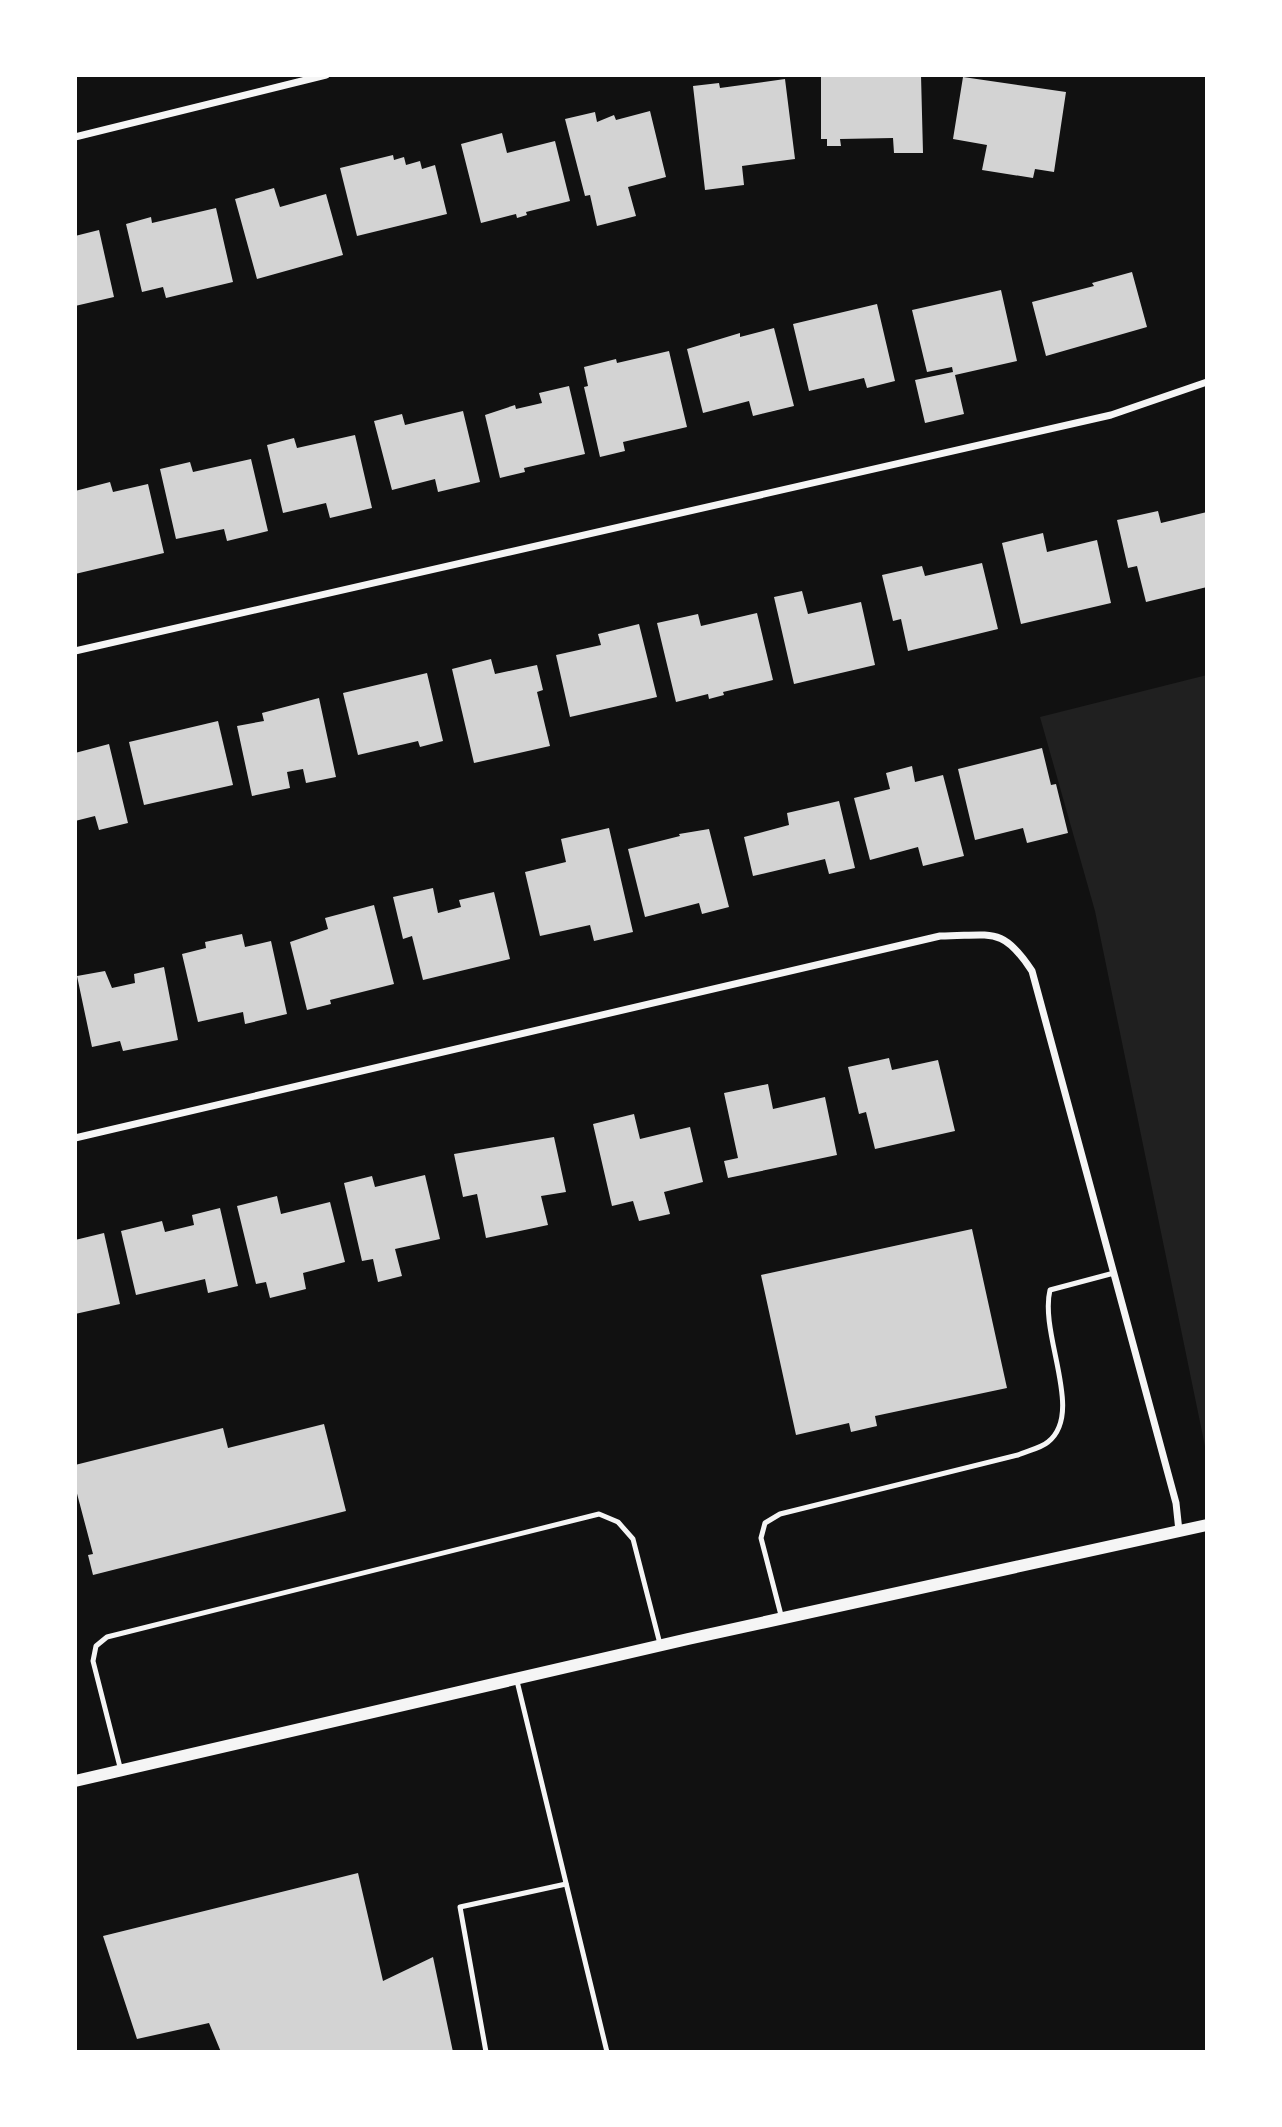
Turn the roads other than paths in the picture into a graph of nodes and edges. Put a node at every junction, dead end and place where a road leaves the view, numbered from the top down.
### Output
1 (326, 75) edge
2 (75, 137) edge
3 (1207, 382) edge
4 (75, 651) edge
5 (75, 1138) edge
6 (1114, 1273) junction
7 (1207, 1525) edge
8 (1179, 1531) junction
9 (782, 1619) junction
10 (660, 1646) junction
11 (517, 1679) junction
12 (121, 1771) junction
13 (75, 1781) edge
14 (566, 1884) junction
15 (486, 2052) edge
16 (607, 2052) edge

1 - 2 street
3 - 4 street
5 - 6 street
6 - 8 street
6 - 9 lane
7 - 8 street
8 - 9 street
9 - 10 street
10 - 11 street
10 - 12 lane
11 - 12 street
11 - 14 lane
12 - 13 street
14 - 15 lane
14 - 16 lane

